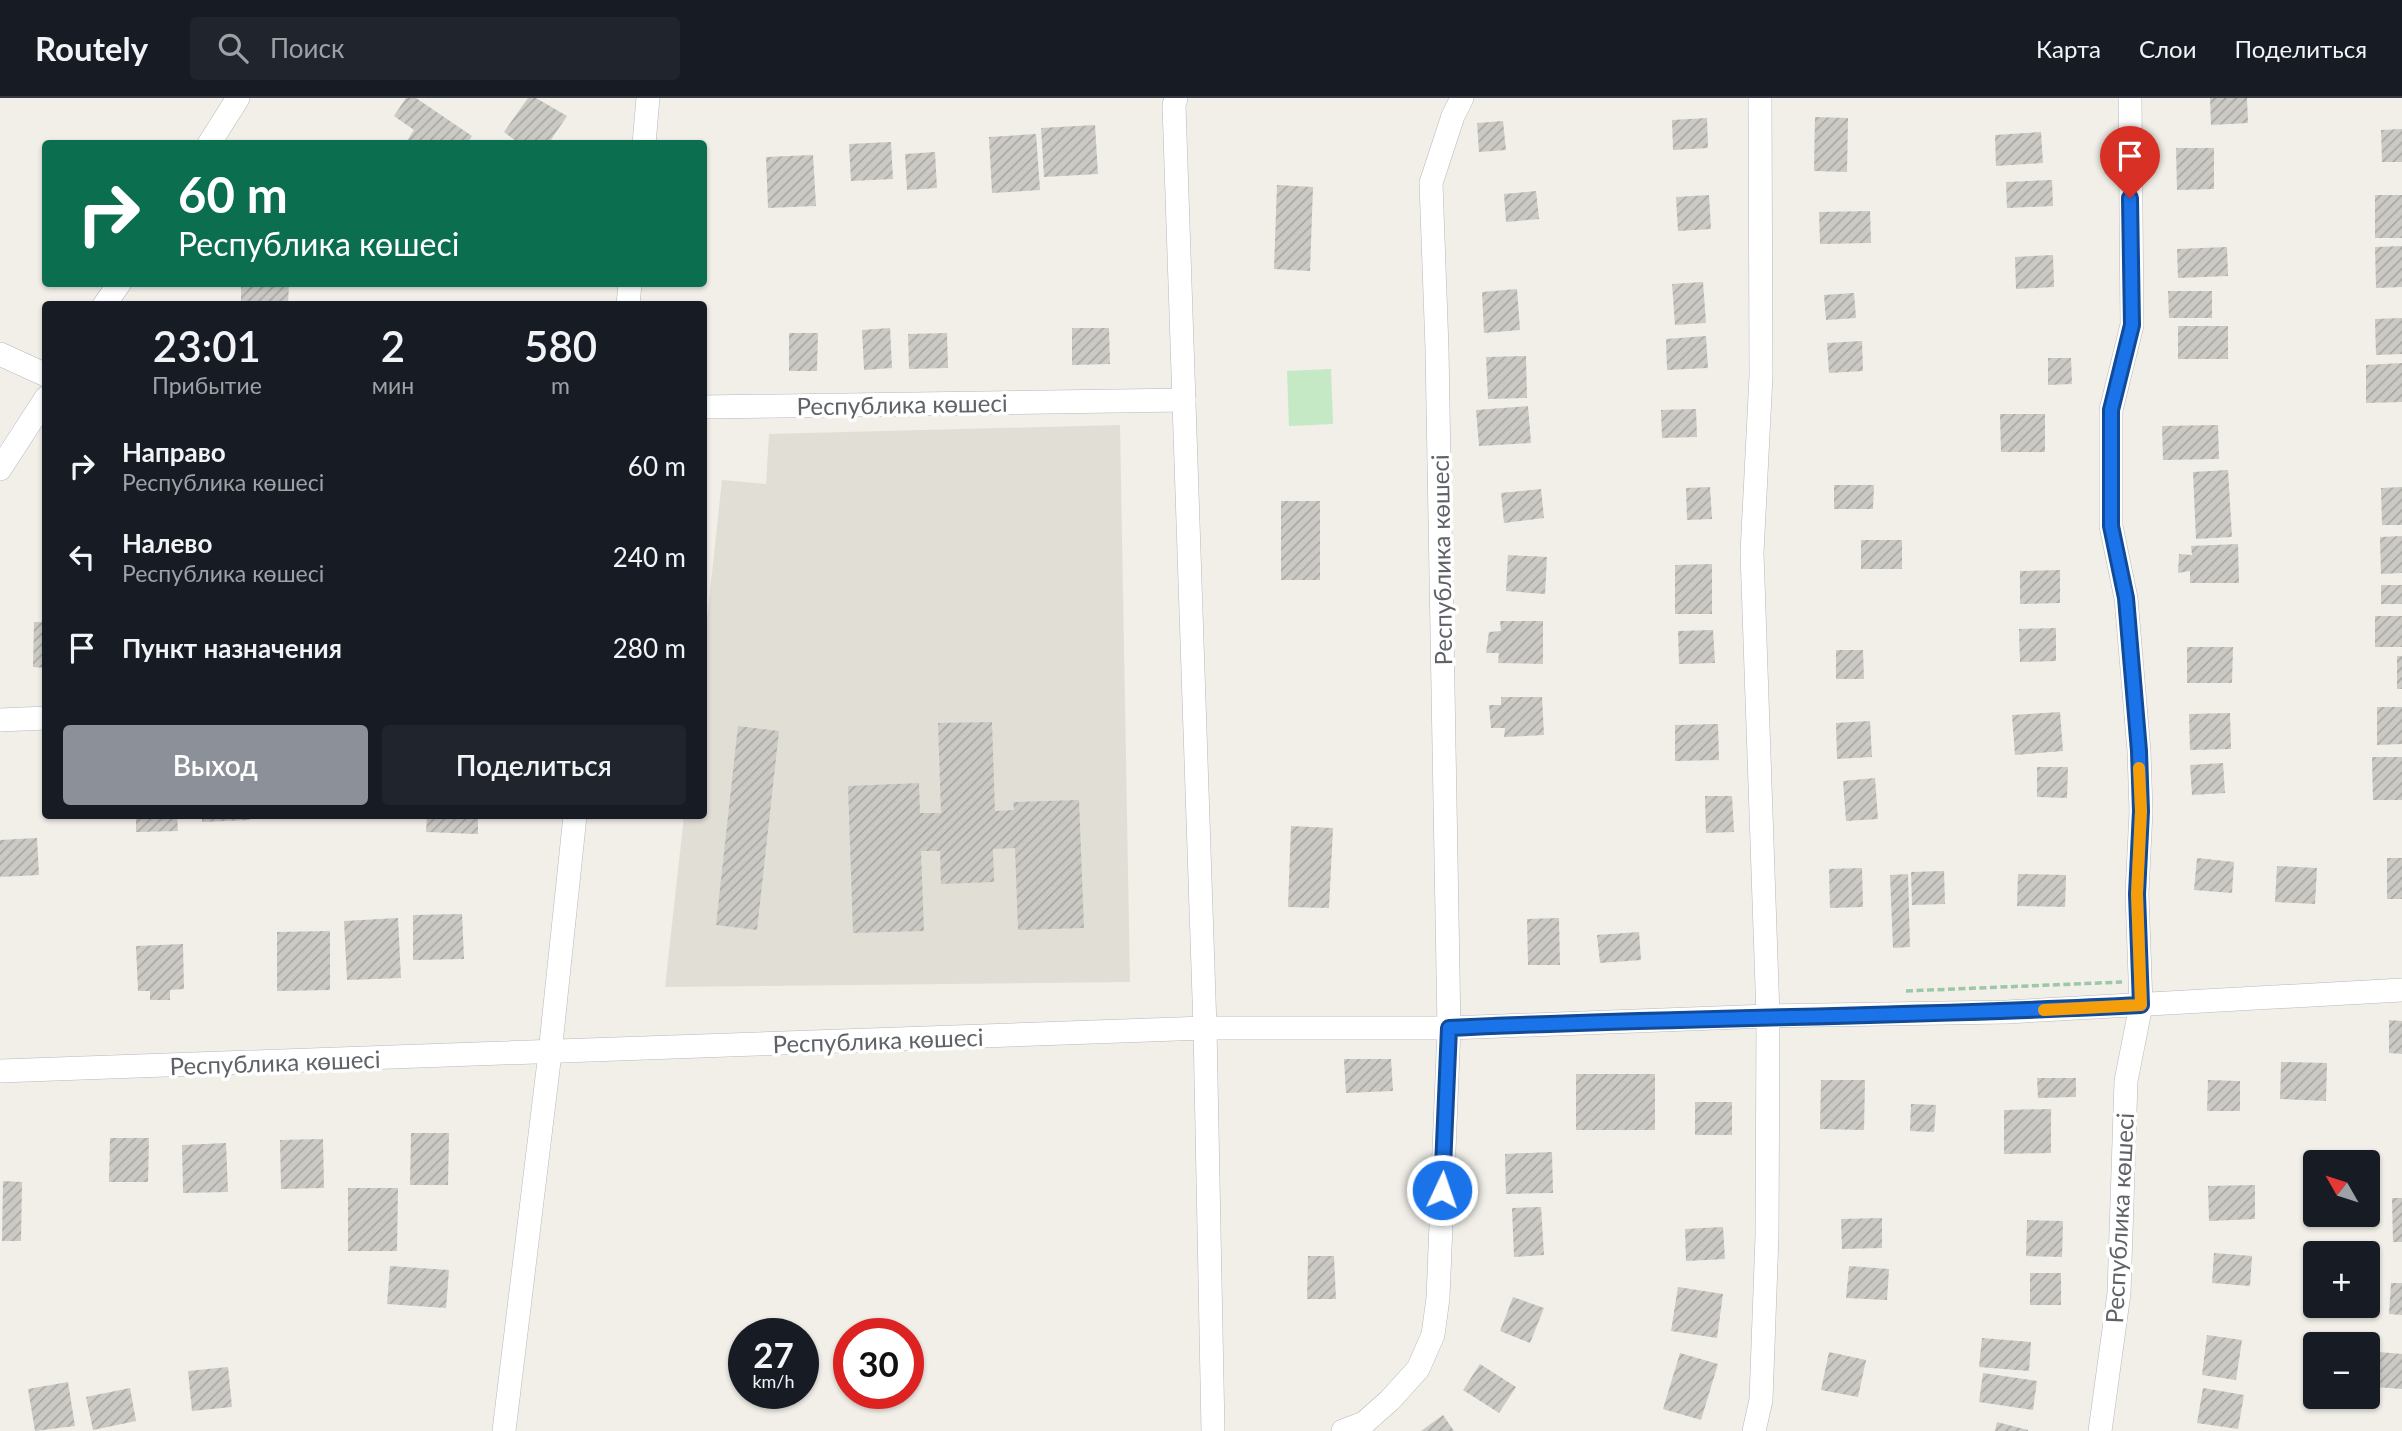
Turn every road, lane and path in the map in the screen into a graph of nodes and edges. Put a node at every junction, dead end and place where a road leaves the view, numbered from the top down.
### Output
1 (238, 98) edge
2 (648, 98) edge
3 (1176, 98) edge
4 (1462, 98) edge
5 (1760, 98) edge
6 (2130, 98) edge
7 (212, 140) edge
8 (644, 140) edge
9 (0, 354) edge
10 (42, 373) edge
11 (1184, 400) junction
12 (42, 404) edge
13 (707, 407) edge
14 (0, 469) edge
15 (42, 718) edge
16 (0, 720) edge
17 (575, 819) edge
18 (2140, 981) junction
19 (2402, 990) edge
20 (1905, 991) dead end
21 (2141, 1005) junction
22 (1768, 1016) junction
23 (1205, 1028) junction
24 (1449, 1028) junction
25 (550, 1053) junction
26 (0, 1071) edge
27 (504, 1431) edge
28 (1213, 1431) edge
29 (1343, 1431) edge
30 (1754, 1431) edge
31 (2100, 1431) edge

1 - 7 street
2 - 8 street
3 - 11 street
4 - 24 street, Республика көшесі
5 - 22 street
6 - 18 street, Республика көшесі
9 - 10 street
11 - 13 street, Республика көшесі
11 - 23 street
12 - 14 street
15 - 16 street
17 - 25 street
18 - 20 path
18 - 21 street, Республика көшесі
19 - 21 street, Республика көшесі
21 - 22 street, Республика көшесі
21 - 31 street, Республика көшесі
22 - 24 street, Республика көшесі
22 - 30 street
23 - 24 street, Республика көшесі
23 - 25 street, Республика көшесі
23 - 28 street
24 - 29 street, Республика көшесі
25 - 26 street, Республика көшесі
25 - 27 street

